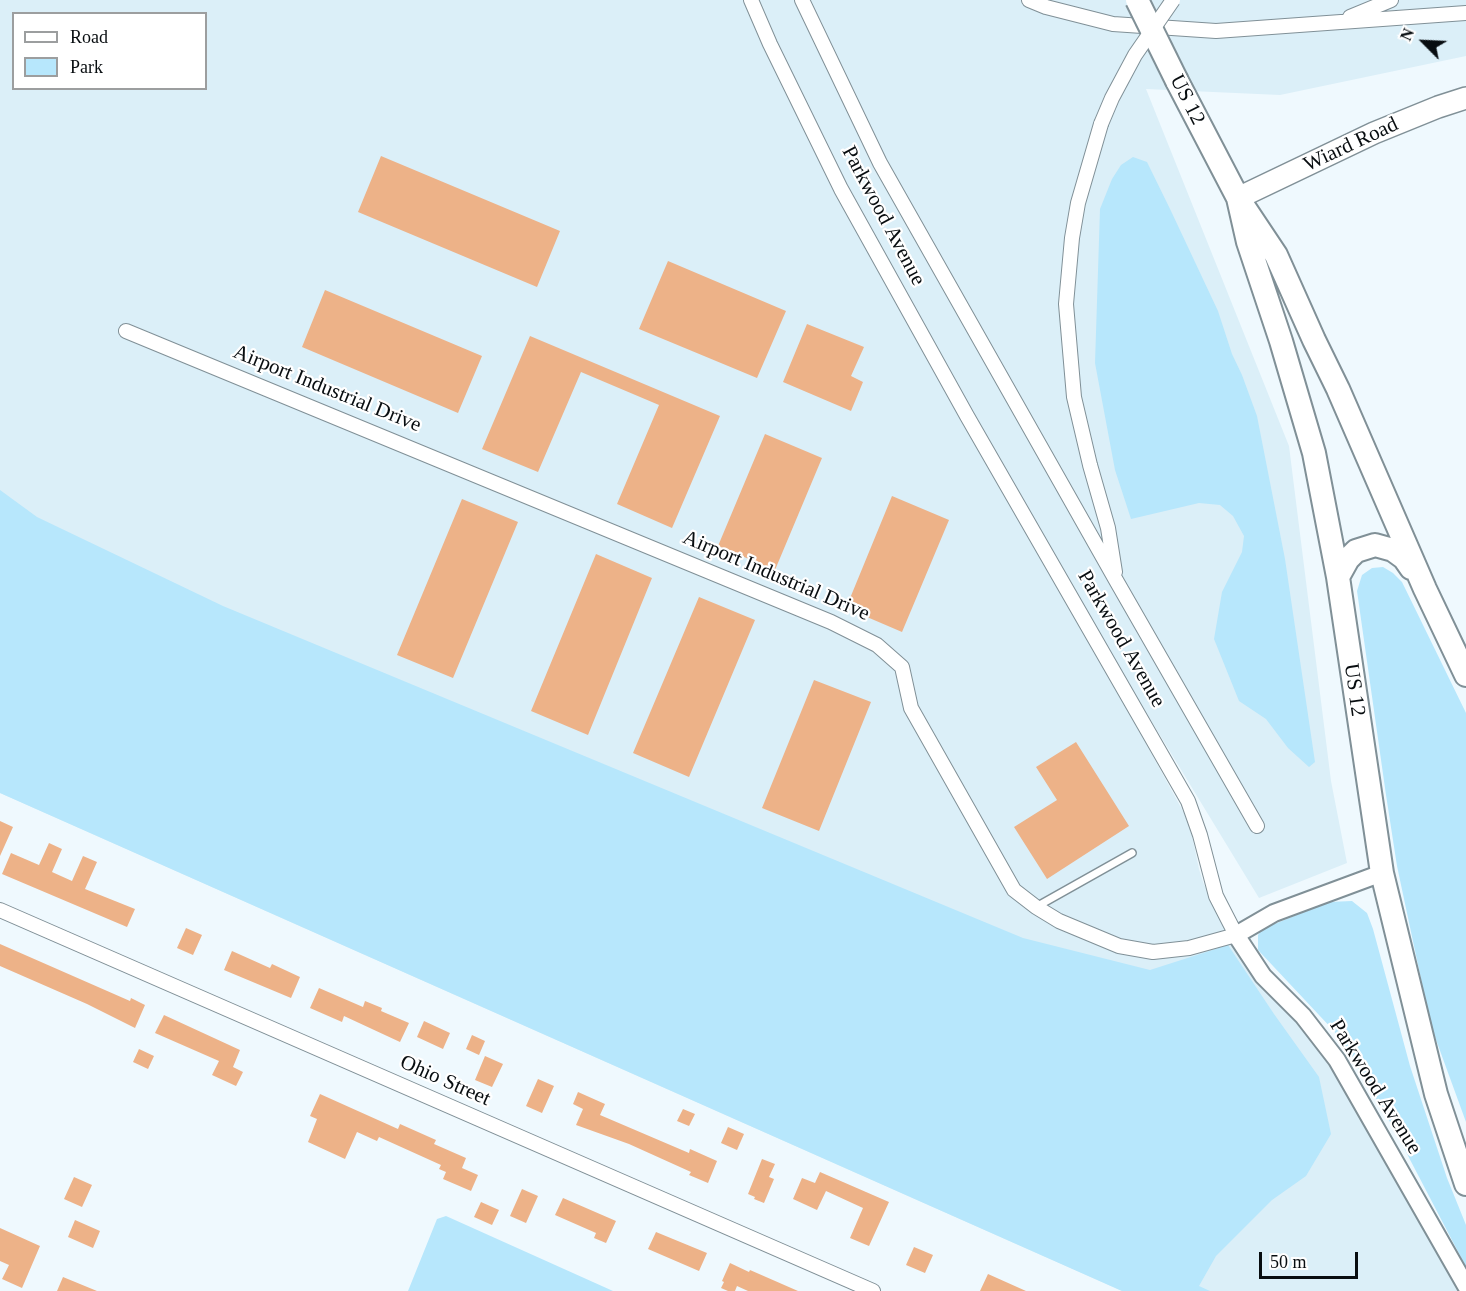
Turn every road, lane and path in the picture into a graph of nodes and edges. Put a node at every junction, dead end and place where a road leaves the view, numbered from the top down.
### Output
1 (751, 0) edge
2 (802, 0) edge
3 (1029, 0) edge
4 (1137, 0) edge
5 (1173, 0) edge
6 (1391, 0) edge
7 (1466, 13) edge
8 (1340, 22) junction
9 (1466, 98) edge
10 (1238, 198) junction
11 (126, 331) dead end
12 (1338, 577) junction
13 (1117, 582) junction
14 (1425, 589) junction
15 (1466, 675) edge
16 (1257, 826) dead end
17 (1132, 853) dead end
18 (1382, 873) junction
19 (1036, 907) junction
20 (0, 910) edge
21 (1236, 935) junction
22 (1466, 1184) edge
23 (1466, 1286) edge
24 (873, 1291) edge

1 - 21 street, Parkwood Avenue
2 - 13 street
3 - 8 street
4 - 10 highway, US 12 / US 12, bridge
5 - 13 street, bridge
6 - 8 street
7 - 8 street
9 - 10 main road, Wiard Road
10 - 12 highway, US 12 / US 12
10 - 14 highway, US 12 / US 12
11 - 19 street, Airport Industrial Drive
12 - 14 highway
12 - 18 highway, US 12 / US 12
13 - 16 street
14 - 15 highway, US 12 / US 12
17 - 19 lane
18 - 21 street, Airport Industrial Drive
18 - 22 highway, US 12 / US 12
19 - 21 street, Airport Industrial Drive
20 - 24 street, Ohio Street
21 - 23 street, Parkwood Avenue

